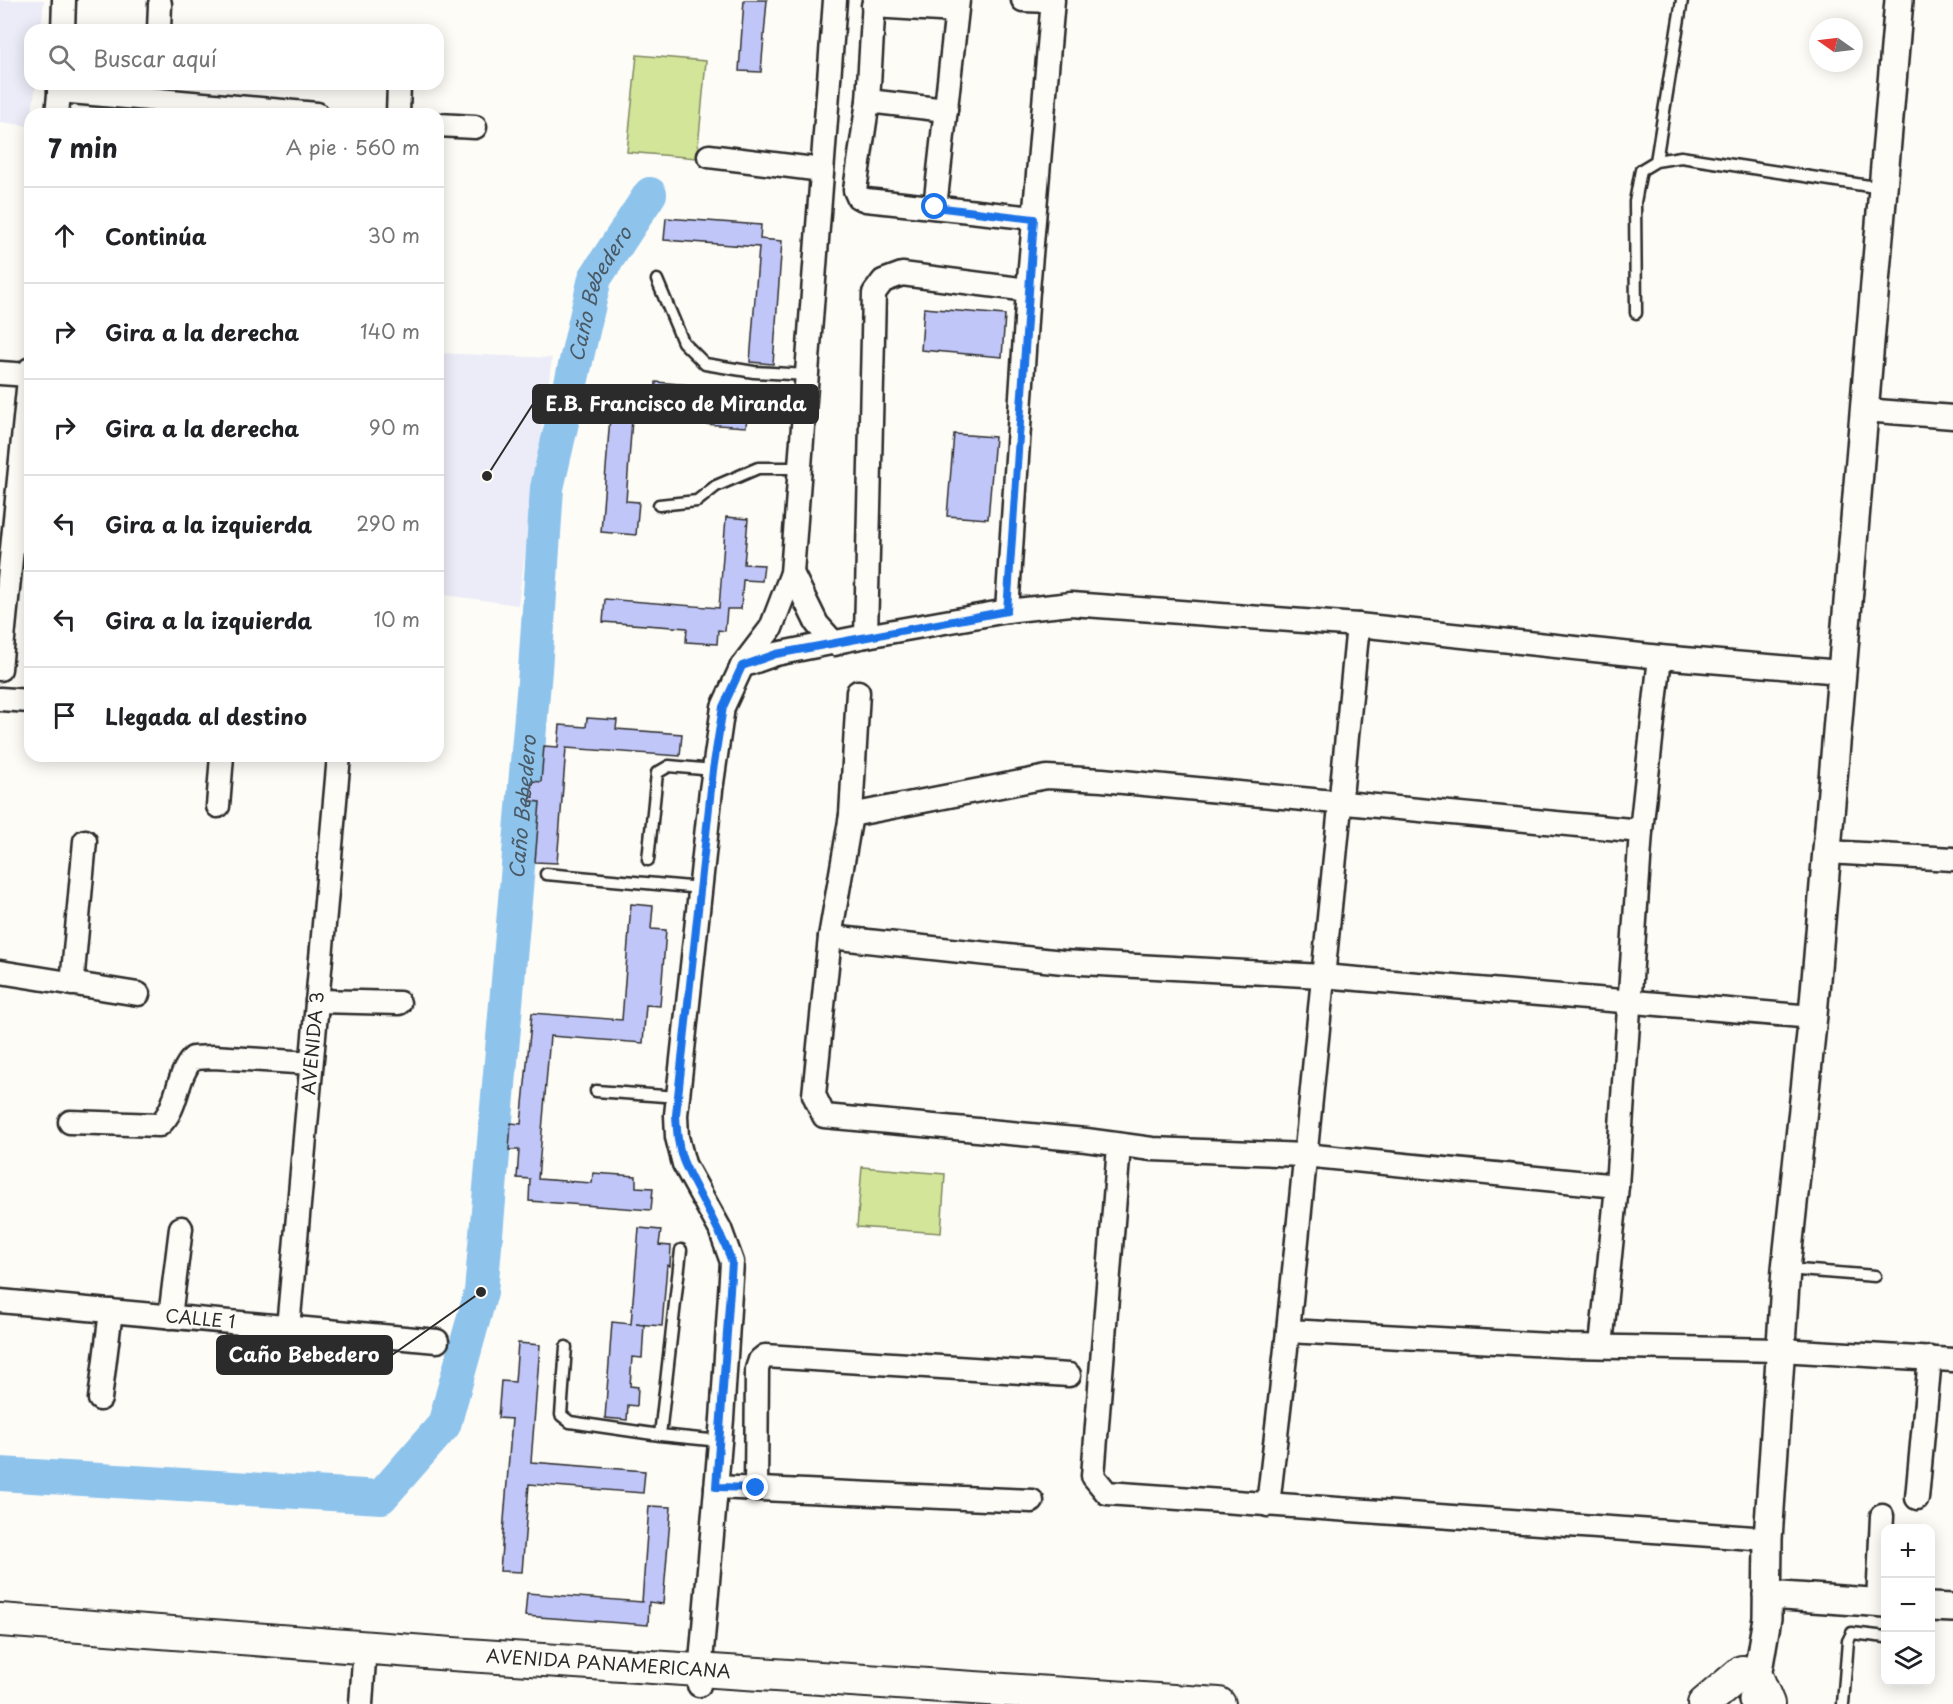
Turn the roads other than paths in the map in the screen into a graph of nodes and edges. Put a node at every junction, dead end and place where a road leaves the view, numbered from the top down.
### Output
1 (64, 0) edge
2 (835, 0) edge
3 (1023, 0) edge
4 (1053, 0) edge
5 (1682, 0) edge
6 (1899, 0) edge
7 (873, 3) edge
8 (160, 4) dead end
9 (957, 6) edge
10 (63, 24) edge
11 (159, 24) edge
12 (59, 90) edge
13 (107, 90) edge
14 (399, 90) edge
15 (155, 93) edge
16 (868, 101) junction
17 (57, 108) edge
18 (265, 108) edge
19 (398, 108) edge
20 (945, 110) junction
21 (444, 125) edge
22 (475, 127) dead end
23 (709, 156) dead end
24 (1656, 161) junction
25 (822, 170) junction
26 (1883, 188) junction
27 (935, 207) junction
28 (1034, 219) junction
29 (657, 280) dead end
30 (1028, 290) junction
31 (1636, 313) dead end
32 (0, 373) edge
33 (24, 375) edge
34 (807, 375) junction
35 (1864, 410) junction
36 (1953, 417) edge
37 (24, 426) edge
38 (800, 468) junction
39 (659, 505) dead end
40 (792, 573) junction
41 (1007, 611) junction
42 (1359, 625) junction
43 (866, 636) junction
44 (835, 644) junction
45 (1660, 657) junction
46 (742, 666) junction
47 (0, 669) edge
48 (1841, 672) junction
49 (858, 692) dead end
50 (0, 699) edge
51 (24, 701) edge
52 (222, 762) edge
53 (338, 762) edge
54 (713, 770) junction
55 (1340, 802) junction
56 (218, 806) dead end
57 (850, 815) junction
58 (1641, 831) junction
59 (85, 841) dead end
60 (1827, 852) junction
61 (1953, 859) edge
62 (648, 860) dead end
63 (546, 874) dead end
64 (701, 888) junction
65 (830, 936) junction
66 (0, 972) edge
67 (1322, 976) junction
68 (72, 984) junction
69 (138, 994) dead end
70 (317, 1001) junction
71 (1629, 1002) junction
72 (399, 1003) dead end
73 (1813, 1017) junction
74 (311, 1063) junction
75 (596, 1091) dead end
76 (678, 1097) junction
77 (70, 1122) dead end
78 (1119, 1146) junction
79 (1304, 1155) junction
80 (1617, 1186) junction
81 (181, 1228) dead end
82 (681, 1250) dead end
83 (1786, 1269) junction
84 (1875, 1276) dead end
85 (0, 1301) edge
86 (111, 1311) junction
87 (170, 1317) junction
88 (288, 1328) junction
89 (1288, 1331) junction
90 (437, 1341) dead end
91 (1601, 1346) junction
92 (566, 1347) dead end
93 (1780, 1350) junction
94 (1929, 1358) junction
95 (1953, 1360) edge
96 (1069, 1375) dead end
97 (100, 1399) dead end
98 (660, 1436) junction
99 (720, 1441) junction
100 (716, 1487) junction
101 (756, 1488) junction
102 (1917, 1498) dead end
103 (1032, 1502) dead end
104 (1268, 1505) junction
105 (1882, 1516) dead end
106 (1768, 1539) junction
107 (1882, 1578) edge
108 (1881, 1603) edge
109 (1767, 1607) junction
110 (1935, 1607) edge
111 (1953, 1608) edge
112 (0, 1620) edge
113 (1881, 1636) edge
114 (0, 1637) edge
115 (364, 1654) junction
116 (700, 1678) junction
117 (1755, 1690) edge
118 (890, 1695) edge
119 (361, 1704) edge
120 (951, 1704) edge
121 (1219, 1704) edge
122 (1704, 1704) edge
123 (1722, 1704) edge
124 (1843, 1704) edge

1 - 10 street
2 - 25 street
3 - 4 street
4 - 28 street
5 - 24 lane
6 - 26 street
7 - 9 street
7 - 16 street
8 - 11 street
9 - 20 street
12 - 17 street
13 - 15 street
14 - 19 street
15 - 18 street
16 - 20 street
16 - 27 street
20 - 27 street
21 - 22 street
23 - 25 street
24 - 26 lane
24 - 31 lane
25 - 34 street
26 - 35 street
27 - 28 street
28 - 30 street
29 - 34 lane
30 - 41 street
30 - 43 street
32 - 33 street
34 - 38 street
35 - 36 street
35 - 48 street
37 - 47 street
38 - 39 lane
38 - 40 street
40 - 44 street
40 - 46 street
41 - 42 street
41 - 43 street
42 - 45 street
42 - 55 street
43 - 44 street
44 - 46 street
45 - 48 street
45 - 58 street
46 - 54 street
48 - 60 street
49 - 57 street
50 - 51 street
52 - 56 street
53 - 70 street, AVENIDA 3
54 - 62 lane
54 - 64 street
55 - 57 street
55 - 58 street
55 - 67 street
57 - 65 street
58 - 71 street
59 - 68 street
60 - 61 street
60 - 73 street
63 - 64 lane
64 - 76 street
65 - 67 street
65 - 78 street
66 - 68 street
67 - 71 street
67 - 79 street
68 - 69 street
70 - 72 street
70 - 74 street, AVENIDA 3
71 - 73 street
71 - 80 street
73 - 83 street
74 - 77 street
74 - 88 street, AVENIDA 3
75 - 76 lane
76 - 99 street
78 - 79 street
78 - 104 street
79 - 80 street
79 - 89 street
80 - 91 street
81 - 87 street
82 - 98 lane
83 - 84 lane
83 - 93 street
85 - 86 street, CALLE 1
86 - 87 street, CALLE 1
86 - 97 street
87 - 88 street, CALLE 1
88 - 90 street, CALLE 1
89 - 91 street
89 - 104 street
91 - 93 street
92 - 98 lane
93 - 94 street
93 - 106 street
94 - 95 street
94 - 102 street
96 - 101 street
98 - 99 lane
99 - 100 street
100 - 101 street
100 - 116 street
101 - 103 street
104 - 106 street
105 - 107 street
106 - 109 street
108 - 109 street
109 - 117 street
110 - 111 street
112 - 115 main road, AVENIDA PANAMERICANA
113 - 124 lane
114 - 115 main road, AVENIDA PANAMERICANA
115 - 116 main road, AVENIDA PANAMERICANA
115 - 119 street
116 - 118 main road, AVENIDA PANAMERICANA
117 - 122 main road
117 - 123 street
118 - 120 main road, AVENIDA PANAMERICANA
118 - 121 main road, AVENIDA PANAMERICANA

